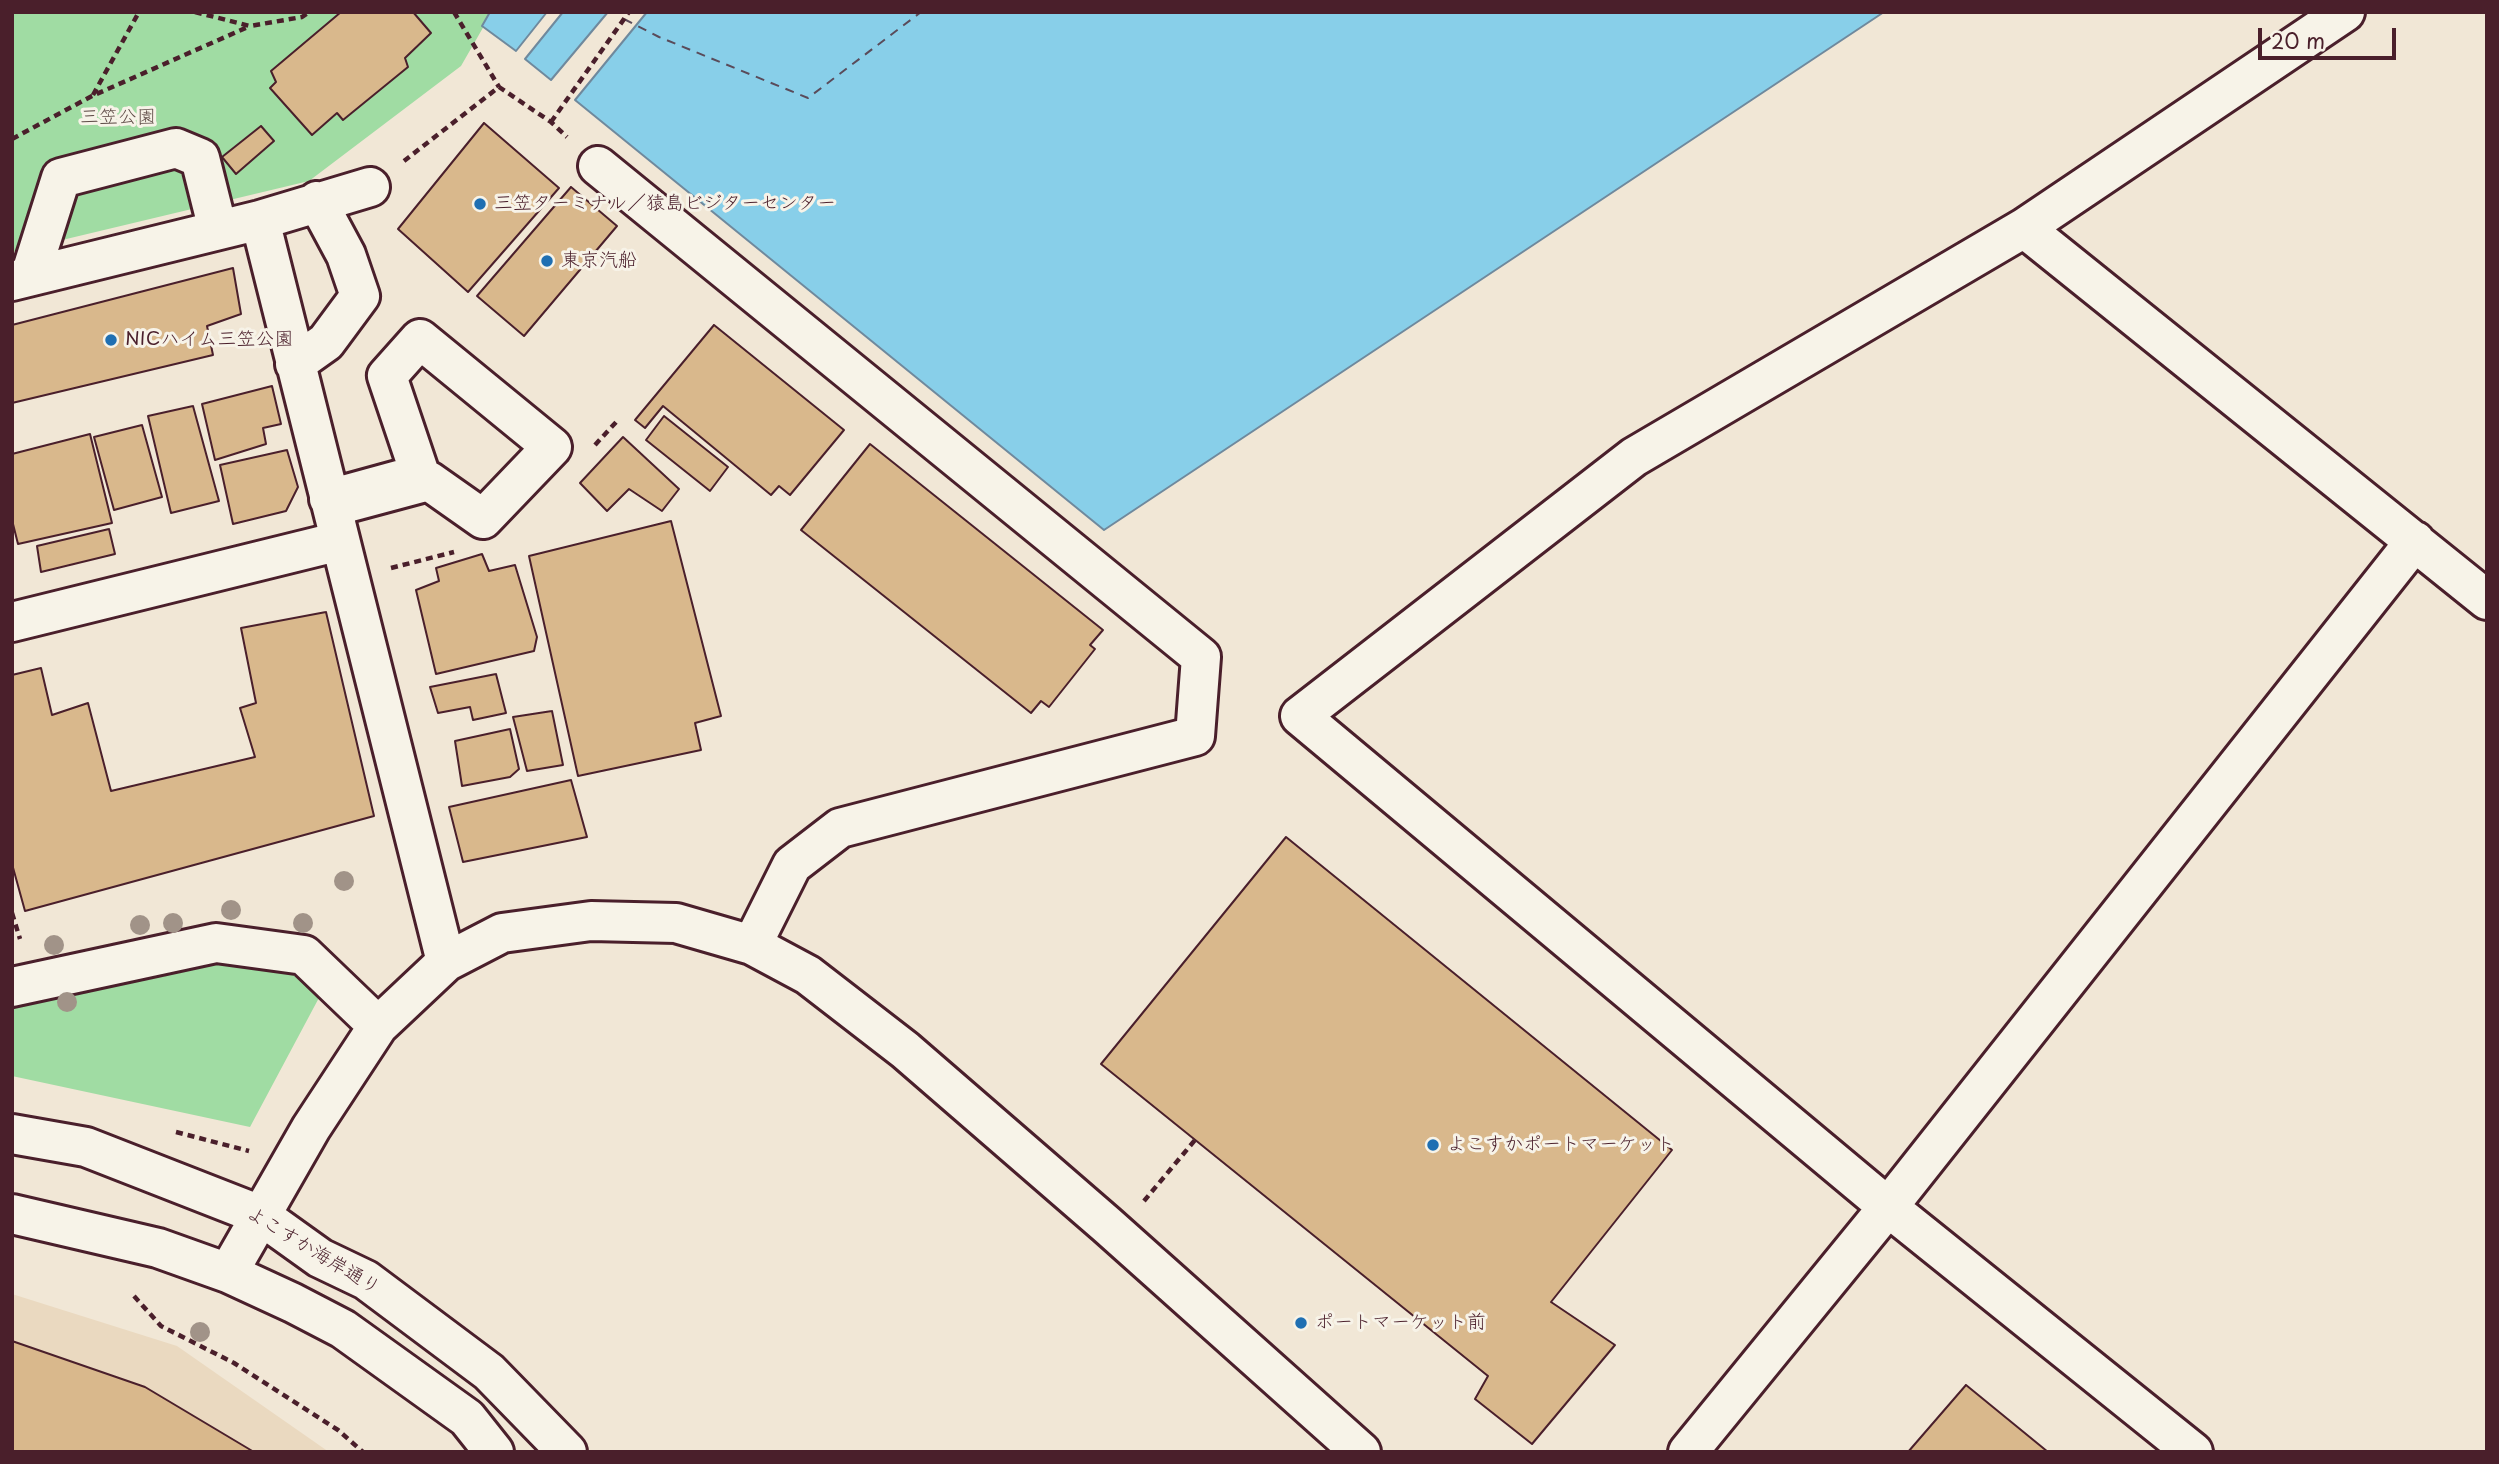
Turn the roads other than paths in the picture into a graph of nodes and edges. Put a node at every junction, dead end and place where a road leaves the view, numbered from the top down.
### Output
1 (2345, 12) edge
2 (598, 166) road end
3 (370, 187) road end
4 (317, 201) junction
5 (260, 220) junction
6 (2024, 228) junction
7 (218, 230) junction
8 (21, 278) edge
9 (295, 364) junction
10 (334, 516) junction
11 (2415, 541) junction
12 (2487, 600) edge
13 (12, 622) edge
14 (752, 945) junction
15 (446, 962) junction
16 (12, 987) edge
17 (378, 1026) junction
18 (12, 1134) edge
19 (1888, 1207) junction
20 (12, 1213) edge
21 (260, 1215) junction
22 (228, 1273) junction
23 (1695, 1449) edge
24 (494, 1452) edge
25 (568, 1452) edge
26 (1361, 1452) edge
27 (2193, 1452) edge

1 - 6 street
2 - 14 street
3 - 4 street
4 - 5 street
4 - 9 street
5 - 7 street
5 - 9 street
6 - 11 street
6 - 19 street
7 - 8 street
7 - 8 street
9 - 10 street
10 - 10 street
10 - 13 street
10 - 15 street
11 - 12 street
11 - 19 street
14 - 15 street
14 - 26 street
15 - 17 street
16 - 17 street
17 - 21 street
18 - 21 street, よこすか海岸通り
19 - 23 street
19 - 27 street
20 - 22 street
21 - 22 street
21 - 25 street, よこすか海岸通り
22 - 24 street

